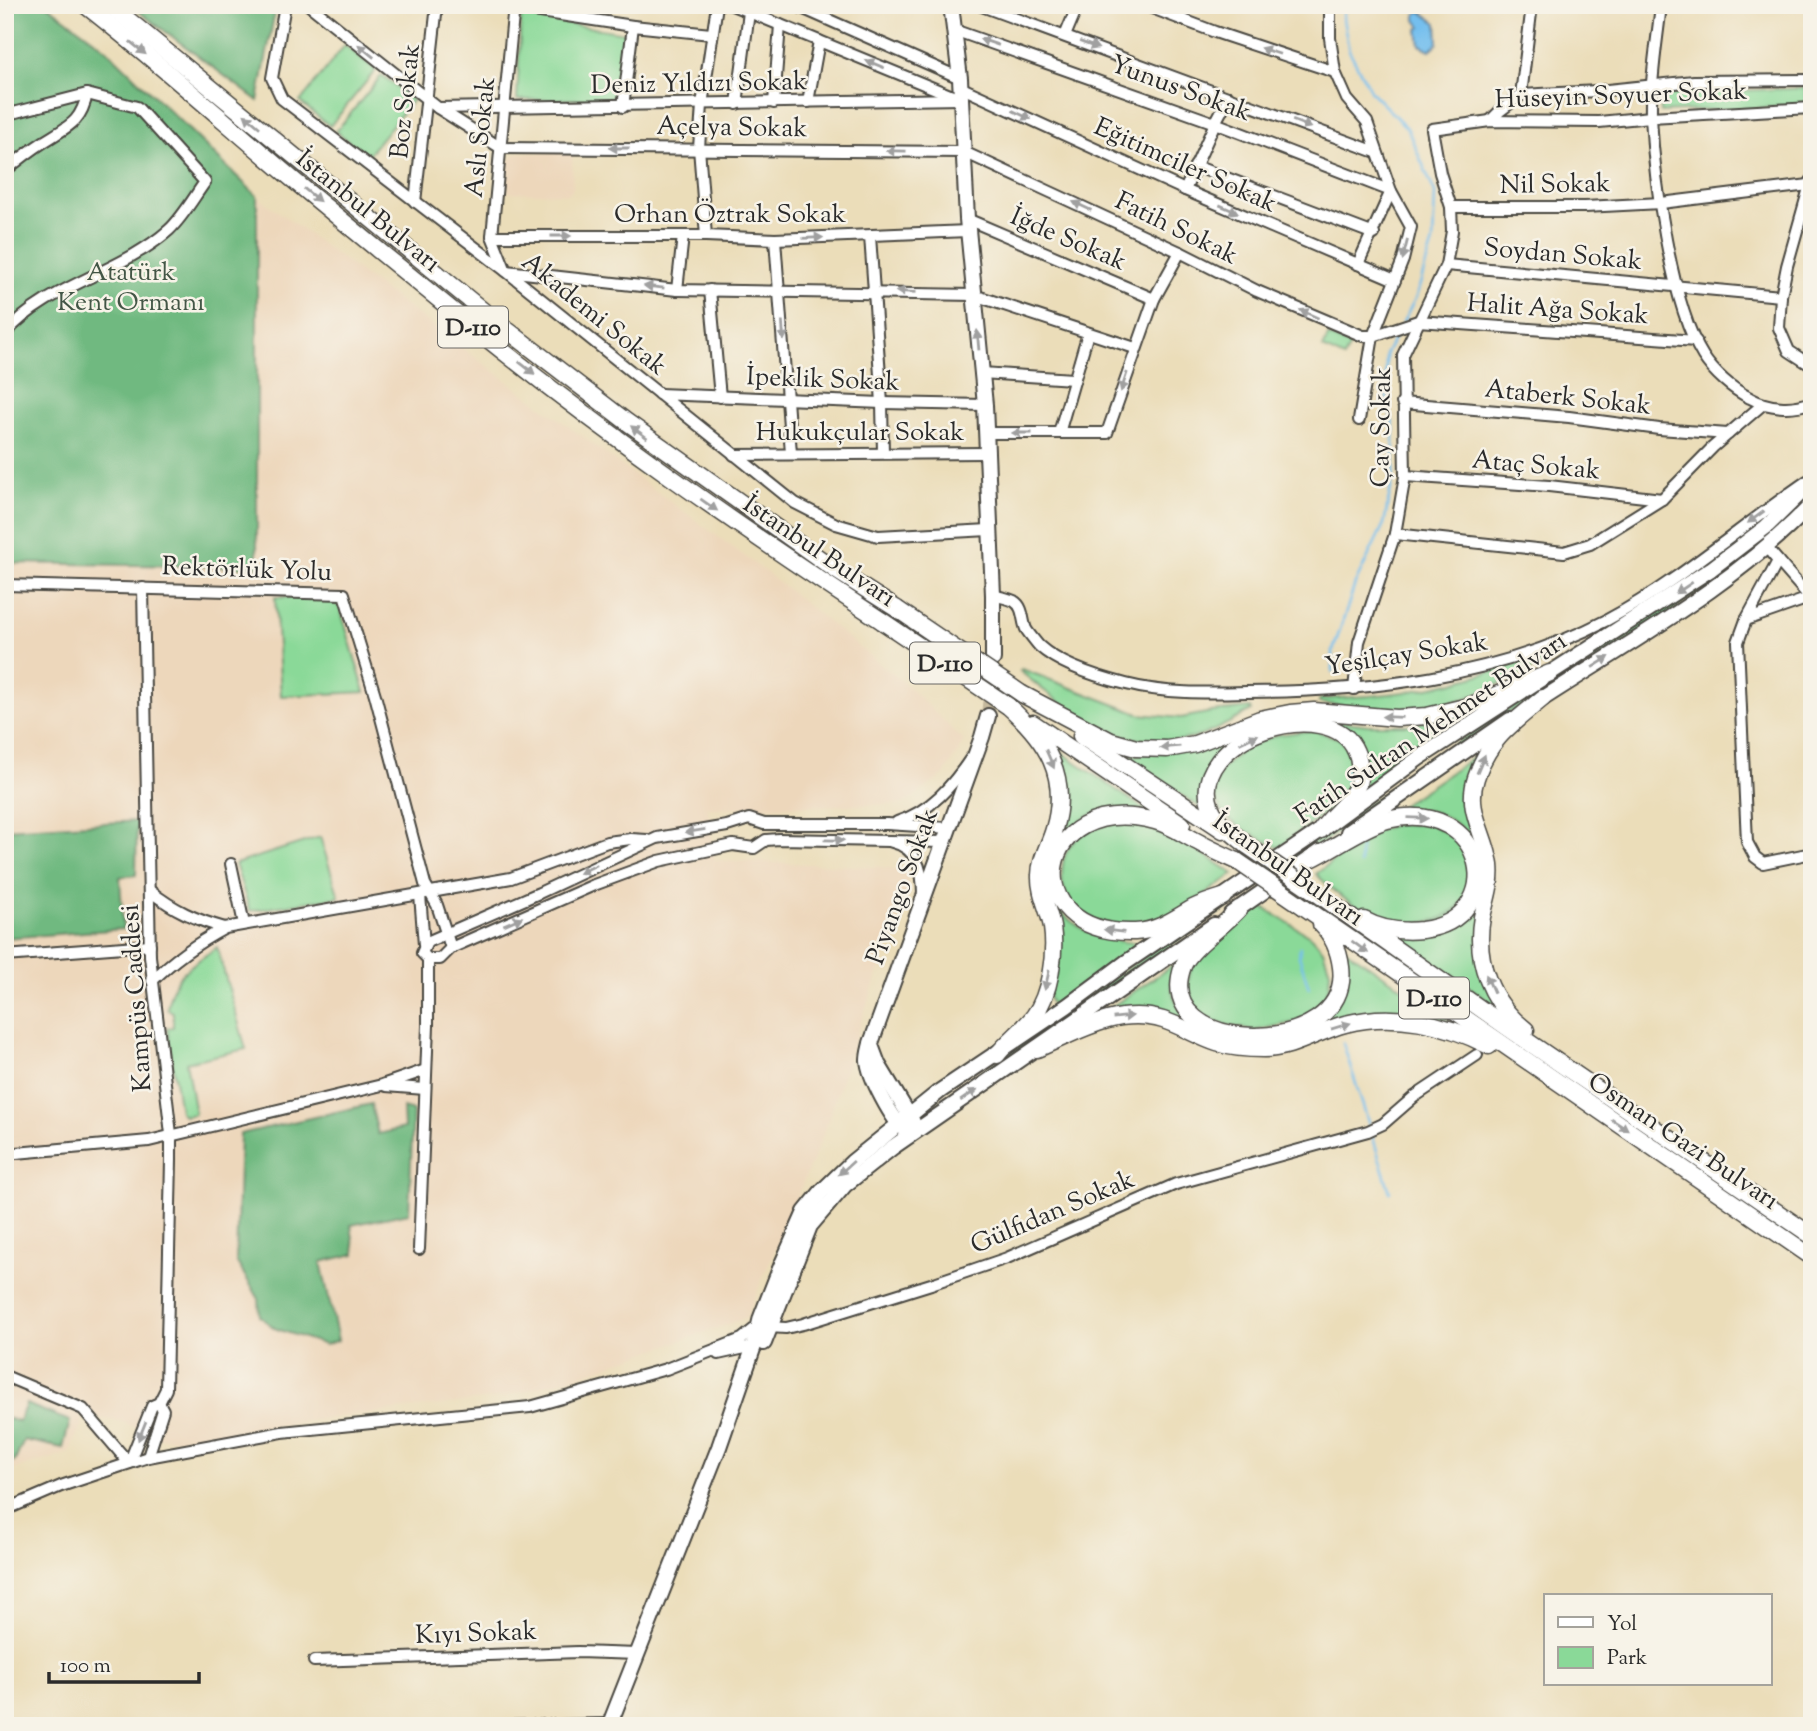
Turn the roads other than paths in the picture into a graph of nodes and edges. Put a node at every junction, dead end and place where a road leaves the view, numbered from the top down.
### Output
1 (85, 5) edge
2 (110, 5) edge
3 (285, 5) edge
4 (309, 5) edge
5 (437, 5) edge
6 (717, 5) edge
7 (732, 5) edge
8 (795, 5) edge
9 (979, 5) edge
10 (1078, 5) edge
11 (1144, 5) edge
12 (1330, 5) edge
13 (1532, 5) edge
14 (1661, 5) edge
15 (514, 6) edge
16 (949, 6) edge
17 (574, 11) edge
18 (748, 12) junction
19 (780, 25) junction
20 (633, 26) junction
21 (954, 30) junction
22 (711, 34) junction
23 (1065, 36) junction
24 (819, 41) junction
25 (1335, 72) junction
26 (1812, 80) edge
27 (1653, 84) junction
28 (960, 88) junction
29 (87, 94) junction
30 (1521, 96) junction
31 (1229, 97) junction
32 (426, 100) junction
33 (808, 102) junction
34 (774, 103) junction
35 (737, 104) junction
36 (702, 105) junction
37 (506, 107) junction
38 (623, 107) junction
39 (438, 108) junction
40 (1812, 108) edge
41 (5, 115) edge
42 (1651, 117) junction
43 (1490, 121) junction
44 (1215, 123) junction
45 (1432, 129) joint
46 (500, 148) junction
47 (699, 148) junction
48 (964, 152) junction
49 (1376, 152) junction
50 (1195, 166) junction
51 (5, 171) edge
52 (1811, 182) edge
53 (1185, 190) junction
54 (1391, 191) junction
55 (415, 202) junction
56 (1661, 202) junction
57 (1451, 207) junction
58 (968, 225) junction
59 (1374, 234) junction
60 (492, 236) junction
61 (683, 236) junction
62 (706, 236) junction
63 (870, 236) junction
64 (775, 239) junction
65 (1180, 252) junction
66 (1358, 264) junction
67 (1446, 265) junction
68 (506, 271) junction
69 (1395, 280) junction
70 (1676, 286) junction
71 (677, 290) junction
72 (710, 290) junction
73 (780, 290) junction
74 (874, 291) junction
75 (974, 295) junction
76 (1781, 296) junction
77 (1154, 299) junction
78 (1418, 321) junction
79 (1088, 333) junction
80 (5, 334) edge
81 (1373, 336) junction
82 (1696, 341) junction
83 (1135, 348) junction
84 (1812, 366) edge
85 (982, 373) junction
86 (1073, 379) junction
87 (659, 394) junction
88 (719, 397) junction
89 (787, 398) junction
90 (1812, 402) edge
91 (1402, 403) junction
92 (882, 404) junction
93 (985, 405) junction
94 (1762, 405) junction
95 (1359, 420) dead end
96 (1059, 432) junction
97 (986, 433) junction
98 (1728, 434) junction
99 (790, 453) junction
100 (883, 453) junction
101 (987, 453) junction
102 (734, 455) junction
103 (1405, 476) junction
104 (1812, 480) edge
105 (1662, 499) junction
106 (1812, 504) edge
107 (989, 530) junction
108 (1395, 534) junction
109 (1767, 548) junction
110 (1779, 561) junction
111 (5, 585) edge
112 (143, 588) junction
113 (993, 595) junction
114 (1811, 598) edge
115 (1746, 620) junction
116 (993, 659) tunnel mouth
117 (1550, 673) junction
118 (1354, 689) junction
119 (1022, 694) junction
120 (1543, 698) junction
121 (1008, 706) junction
122 (988, 716) tunnel mouth
123 (978, 747) junction
124 (740, 823) junction
125 (764, 824) junction
126 (887, 824) junction
127 (1321, 830) junction
128 (946, 835) junction
129 (650, 840) junction
130 (766, 840) junction
131 (879, 840) junction
132 (741, 845) junction
133 (1248, 846) junction
134 (1812, 853) edge
135 (1311, 859) junction
136 (659, 861) junction
137 (1237, 861) junction
138 (231, 864) dead end
139 (150, 891) junction
140 (1315, 892) junction
141 (425, 894) junction
142 (1223, 897) junction
143 (923, 898) junction
144 (1304, 907) junction
145 (1239, 909) junction
146 (244, 924) junction
147 (225, 928) junction
148 (447, 934) junction
149 (150, 945) junction
150 (424, 945) junction
151 (451, 947) junction
152 (5, 956) edge
153 (428, 959) junction
154 (152, 981) junction
155 (1037, 1049) junction
156 (997, 1055) junction
157 (1477, 1055) dead end
158 (1569, 1069) junction
159 (426, 1070) junction
160 (382, 1085) junction
161 (1564, 1087) junction
162 (425, 1089) junction
163 (903, 1120) junction
164 (912, 1133) junction
165 (171, 1134) junction
166 (5, 1154) edge
167 (1812, 1236) edge
168 (419, 1249) dead end
169 (1812, 1257) edge
170 (763, 1327) junction
171 (759, 1345) junction
172 (701, 1356) junction
173 (5, 1376) edge
174 (159, 1403) junction
175 (148, 1457) junction
176 (129, 1463) junction
177 (5, 1510) edge
178 (638, 1654) junction
179 (314, 1661) dead end
180 (610, 1725) edge
181 (503, 1726) edge

1 -> 121 highway, İstanbul Bulvarı / D-110, bridge
119 -> 2 highway, İstanbul Bulvarı / D-110, bridge
3 - 55 street, Akademi Sokak
32 -> 4 street
5 - 32 street, Boz Sokak
6 - 22 street
7 - 18 street
8 - 28 street
9 - 23 street
10 - 23 street
25 -> 11 street
12 - 25 street
13 - 30 street
14 - 27 street
15 - 17 street
15 - 37 street, Aslı Sokak
16 - 21 main road
17 - 20 street
18 - 19 street
18 - 35 street
19 - 24 street
19 - 34 street
20 - 22 street
20 - 38 street
21 - 28 main road
44 -> 21 street, Yunus Sokak
22 - 36 street
23 -> 31 street
28 -> 24 street
24 - 33 street
25 - 49 street
26 - 27 street
27 - 30 street
27 - 42 street
28 - 33 street, Deniz Yıldızı Sokak
28 - 48 main road
28 -> 53 street, Eğitimciler Sokak
29 - 41 street
29 - 51 street
29 - 80 street
30 - 43 street
31 - 44 street
31 -> 49 street
32 - 39 street
32 - 55 street, Boz Sokak
33 - 34 street, Deniz Yıldızı Sokak
34 - 35 street, Deniz Yıldızı Sokak
35 - 36 street, Deniz Yıldızı Sokak
36 - 38 street, Deniz Yıldızı Sokak
36 - 47 street
37 - 38 street, Deniz Yıldızı Sokak
37 - 39 street, Deniz Yıldızı Sokak
37 - 46 street, Aslı Sokak
39 - 46 street
40 - 42 street, Hüseyin Soyuer Sokak
42 - 43 street, Hüseyin Soyuer Sokak
42 - 56 street
43 - 45 street, Hüseyin Soyuer Sokak
44 - 50 street
44 - 54 street, Yunus Sokak
45 - 57 street, Çay Sokak
47 -> 46 street, Açelya Sokak
46 - 60 street, Aslı Sokak
48 -> 47 street, Açelya Sokak
47 - 62 street
48 - 58 main road
65 -> 48 street, Fatih Sokak
49 - 54 street
50 - 53 street
50 - 59 street
52 - 56 street, Nil Sokak
52 - 76 street
53 -> 66 street, Eğitimciler Sokak
54 - 59 street
54 -> 69 street
55 - 68 street, Akademi Sokak
56 - 57 street, Nil Sokak
56 - 70 street
57 - 67 street, Çay Sokak
58 - 63 street, Orhan Öztrak Sokak
58 - 75 main road
58 - 77 street, İğde Sokak
59 - 66 street
60 -> 61 street, Orhan Öztrak Sokak
60 - 68 street, Aslı Sokak
61 - 62 street, Orhan Öztrak Sokak
61 - 71 street
62 - 64 street, Orhan Öztrak Sokak
64 -> 63 street, Orhan Öztrak Sokak
63 - 74 street
64 - 73 street
65 - 77 street
81 -> 65 street, Fatih Sokak
66 - 69 street, Eğitimciler Sokak
67 - 70 street, Soydan Sokak
67 - 78 street, Çay Sokak
71 -> 68 street
68 - 87 street, Akademi Sokak
69 - 81 street
70 - 76 street, Soydan Sokak
70 - 82 street
71 - 72 street
72 - 73 street
72 - 88 street
73 - 74 street
73 -> 89 street
75 -> 74 street
74 - 92 street
75 - 79 street
85 -> 75 main road
76 - 84 street
77 - 83 street
78 - 81 street
78 - 82 street, Halit Ağa Sokak
78 - 91 street, Çay Sokak
79 - 83 street
79 - 86 street
81 - 95 street
82 - 94 street
83 -> 96 street
85 - 86 street
85 - 93 main road
86 - 96 street
87 - 88 street, İpeklik Sokak
87 - 102 street, Akademi Sokak
88 - 89 street, İpeklik Sokak
89 - 92 street, İpeklik Sokak
89 - 99 street
90 - 94 street
91 - 98 street, Ataberk Sokak
91 - 103 street, Çay Sokak
92 - 93 street, İpeklik Sokak
92 - 100 street
93 - 97 main road
94 - 98 street
96 -> 97 street
97 - 101 main road
98 - 105 street
99 - 100 street, Hukukçular Sokak
99 - 102 street, Hukukçular Sokak
100 - 101 street, Hukukçular Sokak
101 - 107 main road
102 - 107 street, Akademi Sokak
103 - 105 street, Ataç Sokak
103 - 108 street, Çay Sokak
104 -> 117 main road, Fatih Sultan Mehmet Bulvarı
104 -> 118 street, Yeşilçay Sokak
105 - 108 street
106 - 109 main road, Fatih Sultan Mehmet Bulvarı
107 - 113 main road
108 - 118 street, Çay Sokak
109 - 110 street
120 -> 109 main road, Fatih Sultan Mehmet Bulvarı
110 - 114 street
110 - 115 street
111 - 112 street, Rektörlük Yolu
112 - 139 street, Kampüs Caddesi
112 - 141 street, Rektörlük Yolu
113 - 116 main road
113 - 118 street, Yeşilçay Sokak
114 - 115 street
115 - 134 street
117 -> 119 highway
117 - 127 main road, Fatih Sultan Mehmet Bulvarı
119 - 133 highway, İstanbul Bulvarı / D-110
120 - 135 main road, Fatih Sultan Mehmet Bulvarı
158 -> 120 highway
121 - 137 highway, İstanbul Bulvarı / D-110
121 -> 156 highway
122 - 123 main road, Piyango Sokak
123 - 126 street
123 - 128 main road, Piyango Sokak
124 - 125 street
124 -> 129 street
124 - 132 street
125 - 126 street
125 - 130 street
126 - 128 street
133 -> 127 highway
127 - 142 main road, Fatih Sultan Mehmet Bulvarı
128 - 131 street
128 - 143 main road, Piyango Sokak
129 - 136 street
129 - 141 street
129 -> 148 street
130 -> 131 street
130 - 132 street
131 - 143 street
132 - 136 street
133 - 140 highway, İstanbul Bulvarı / D-110, bridge
135 -> 140 highway
135 - 145 main road, Fatih Sultan Mehmet Bulvarı
151 -> 136 street
142 -> 137 highway
137 - 144 highway, İstanbul Bulvarı / D-110, bridge
138 - 146 street
139 - 147 street
139 - 149 street, Kampüs Caddesi
140 - 158 highway, İstanbul Bulvarı / D-110
141 - 146 street
141 - 148 street
141 - 150 street
142 - 156 main road, Fatih Sultan Mehmet Bulvarı
143 - 163 main road, Piyango Sokak
144 - 145 highway
144 -> 161 highway, İstanbul Bulvarı / D-110
145 - 155 main road, Fatih Sultan Mehmet Bulvarı
146 - 147 street
147 - 154 street
148 - 150 street
148 - 151 street
149 - 152 street
149 - 154 street, Kampüs Caddesi
150 - 153 street
151 - 153 street
153 - 159 street
154 - 165 street, Kampüs Caddesi
155 -> 161 highway
164 -> 155 main road, Fatih Sultan Mehmet Bulvarı
156 - 163 main road, Fatih Sultan Mehmet Bulvarı
157 - 170 street, Gülfidan Sokak
158 - 167 highway, Osman Gazi Bulvarı / D-110
159 - 160 street
159 - 162 street
160 - 162 street
160 - 165 street
161 -> 169 highway, Osman Gazi Bulvarı / D-110
162 - 168 street
163 - 164 main road
163 -> 170 main road, Fatih Sultan Mehmet Bulvarı
164 - 170 main road, Fatih Sultan Mehmet Bulvarı
165 - 166 street
165 - 174 street, Kampüs Caddesi
170 - 171 main road
170 - 172 street
171 - 172 street
171 - 178 main road
172 - 175 street
173 - 176 street
174 - 175 street
174 -> 176 street
175 - 176 street
176 - 177 street
178 - 179 street, Kıyı Sokak
178 - 180 main road
180 - 181 street

